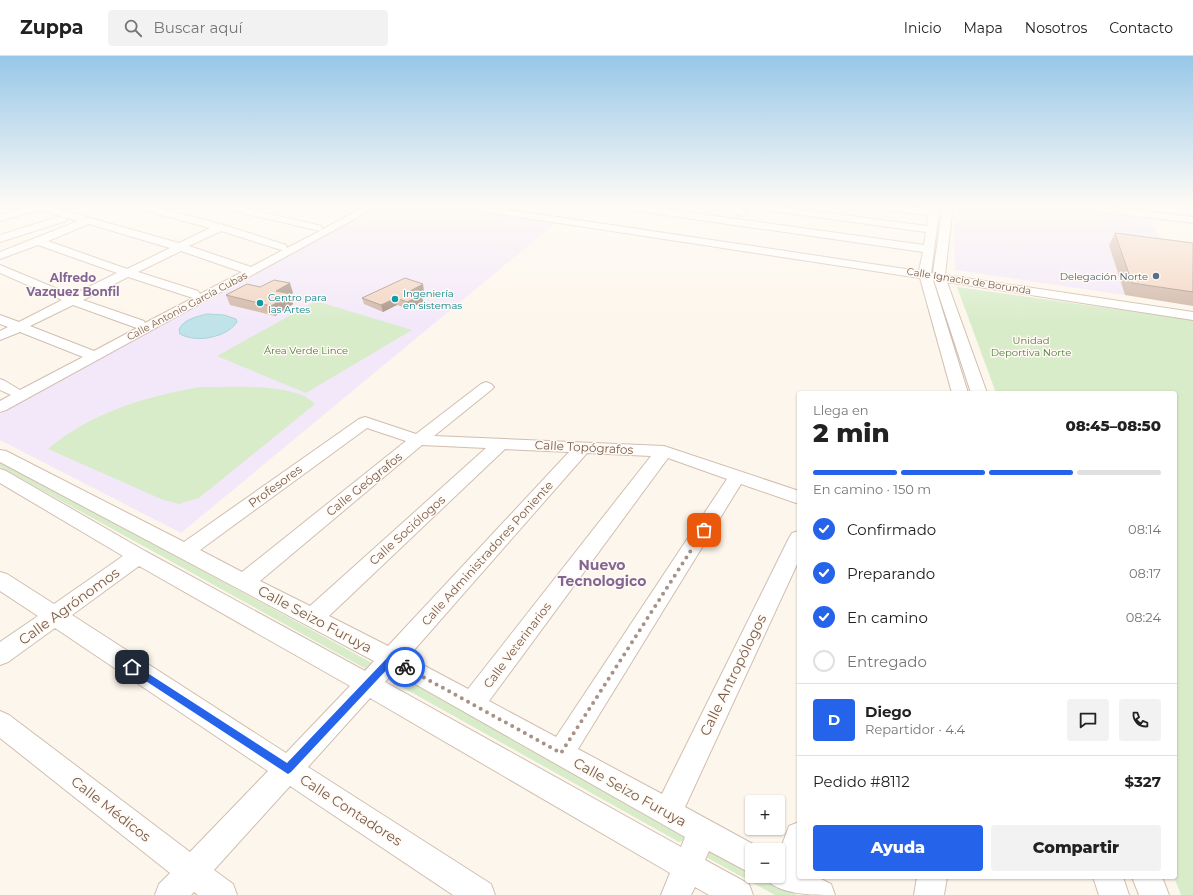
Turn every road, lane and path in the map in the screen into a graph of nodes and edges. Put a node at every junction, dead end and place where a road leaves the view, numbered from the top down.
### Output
1 (30, 244) edge
2 (47, 244) edge
3 (171, 244) edge
4 (186, 244) edge
5 (273, 244) edge
6 (287, 244) edge
7 (295, 244) edge
8 (746, 244) edge
9 (905, 244) edge
10 (929, 244) edge
11 (943, 244) edge
12 (180, 247) junction
13 (282, 247) junction
14 (928, 249) junction
15 (0, 256) edge
16 (0, 269) edge
17 (246, 269) junction
18 (925, 272) junction
19 (128, 273) junction
20 (939, 274) junction
21 (194, 294) junction
22 (72, 300) junction
23 (1193, 311) edge
24 (1193, 316) edge
25 (0, 319) edge
26 (139, 324) junction
27 (20, 326) junction
28 (0, 336) edge
29 (90, 354) junction
30 (486, 387) dead end
31 (4, 391) edge
32 (959, 391) edge
33 (978, 391) edge
34 (0, 407) edge
35 (365, 422) joint
36 (418, 440) junction
37 (502, 443) junction
38 (583, 447) junction
39 (664, 451) junction
40 (0, 455) edge
41 (0, 476) edge
42 (737, 477) junction
43 (797, 497) edge
44 (797, 542) edge
45 (185, 551) junction
46 (138, 556) junction
47 (0, 580) edge
48 (244, 582) junction
49 (54, 616) junction
50 (312, 618) junction
51 (0, 655) edge
52 (391, 659) junction
53 (367, 684) junction
54 (472, 704) junction
55 (0, 723) edge
56 (561, 753) junction
57 (288, 769) junction
58 (668, 812) junction
59 (702, 832) junction
60 (797, 841) edge
61 (745, 855) edge
62 (688, 867) junction
63 (785, 868) edge
64 (192, 872) junction
65 (785, 877) edge
66 (932, 879) edge
67 (1109, 879) edge
68 (1148, 879) edge
69 (170, 895) edge
70 (222, 895) edge
71 (480, 895) edge
72 (676, 895) edge
73 (738, 895) edge
74 (820, 895) edge
75 (929, 895) edge
76 (1114, 895) edge
77 (1154, 895) edge

1 - 15 street
2 - 19 street
3 - 12 street
4 - 12 street
5 - 13 street
6 - 13 street, Calle Antonio García Cubas
7 - 17 street, Calle Antonio García Cubas
8 - 18 street, Calle Ignacio de Borunda
9 - 14 street
10 - 14 street
11 - 20 street
12 - 17 street
12 - 19 street
13 - 17 street, Calle Antonio García Cubas
14 - 18 street
16 - 22 street
17 - 21 street, Calle Antonio García Cubas
17 - 29 street, Calle Antonio García Cubas
18 - 20 street, Calle Ignacio de Borunda
18 - 32 street
19 - 21 street
19 - 22 street
20 - 23 street, Calle Ignacio de Borunda
20 - 24 street, Calle Ignacio de Borunda
20 - 33 street
21 - 26 street, Calle Antonio García Cubas
22 - 26 street
22 - 27 street
25 - 27 street
26 - 29 street, Calle Antonio García Cubas
27 - 28 street
27 - 29 street
29 - 31 street, Calle Antonio García Cubas
29 - 34 street, Calle Antonio García Cubas
30 - 36 street, Calle Geógrafos
35 - 36 street, Calle Topógrafos
35 - 45 street, Profesores
36 - 37 street, Calle Topógrafos
36 - 48 street, Calle Geógrafos
37 - 38 street, Calle Topógrafos
37 - 50 street, Calle Sociólogos
38 - 39 street, Calle Topógrafos
38 - 52 street, Calle Administradores Poniente
39 - 42 street, Calle Topógrafos
39 - 54 street, Calle Veterinarios
40 - 45 street, Calle Seizo Furuya
41 - 46 street
42 - 43 street, Calle Topógrafos
42 - 56 street
44 - 58 street, Calle Antropólogos
45 - 48 street, Calle Seizo Furuya
46 - 49 street, Calle Agrónomos
46 - 53 street
47 - 49 street, Calle Contadores
48 - 50 street, Calle Seizo Furuya
49 - 51 street, Calle Agrónomos
49 - 57 street, Calle Contadores
50 - 52 street, Calle Seizo Furuya
52 - 53 street, Calle Administradores Poniente
52 - 54 street, Calle Seizo Furuya
53 - 57 street, Calle Administradores Poniente
53 - 62 street
54 - 56 street, Calle Seizo Furuya
55 - 64 street, Calle Médicos
56 - 58 street, Calle Seizo Furuya
57 - 64 street, Calle Administradores Poniente
57 - 71 street, Calle Contadores
58 - 59 street, Calle Seizo Furuya
59 - 61 street, Calle Seizo Furuya
59 - 62 street
60 - 63 street
62 - 72 street
62 - 73 street
64 - 69 street, Calle Administradores Poniente
64 - 70 street, Calle Médicos
65 - 74 street
66 - 75 street
67 - 76 street
68 - 77 street

